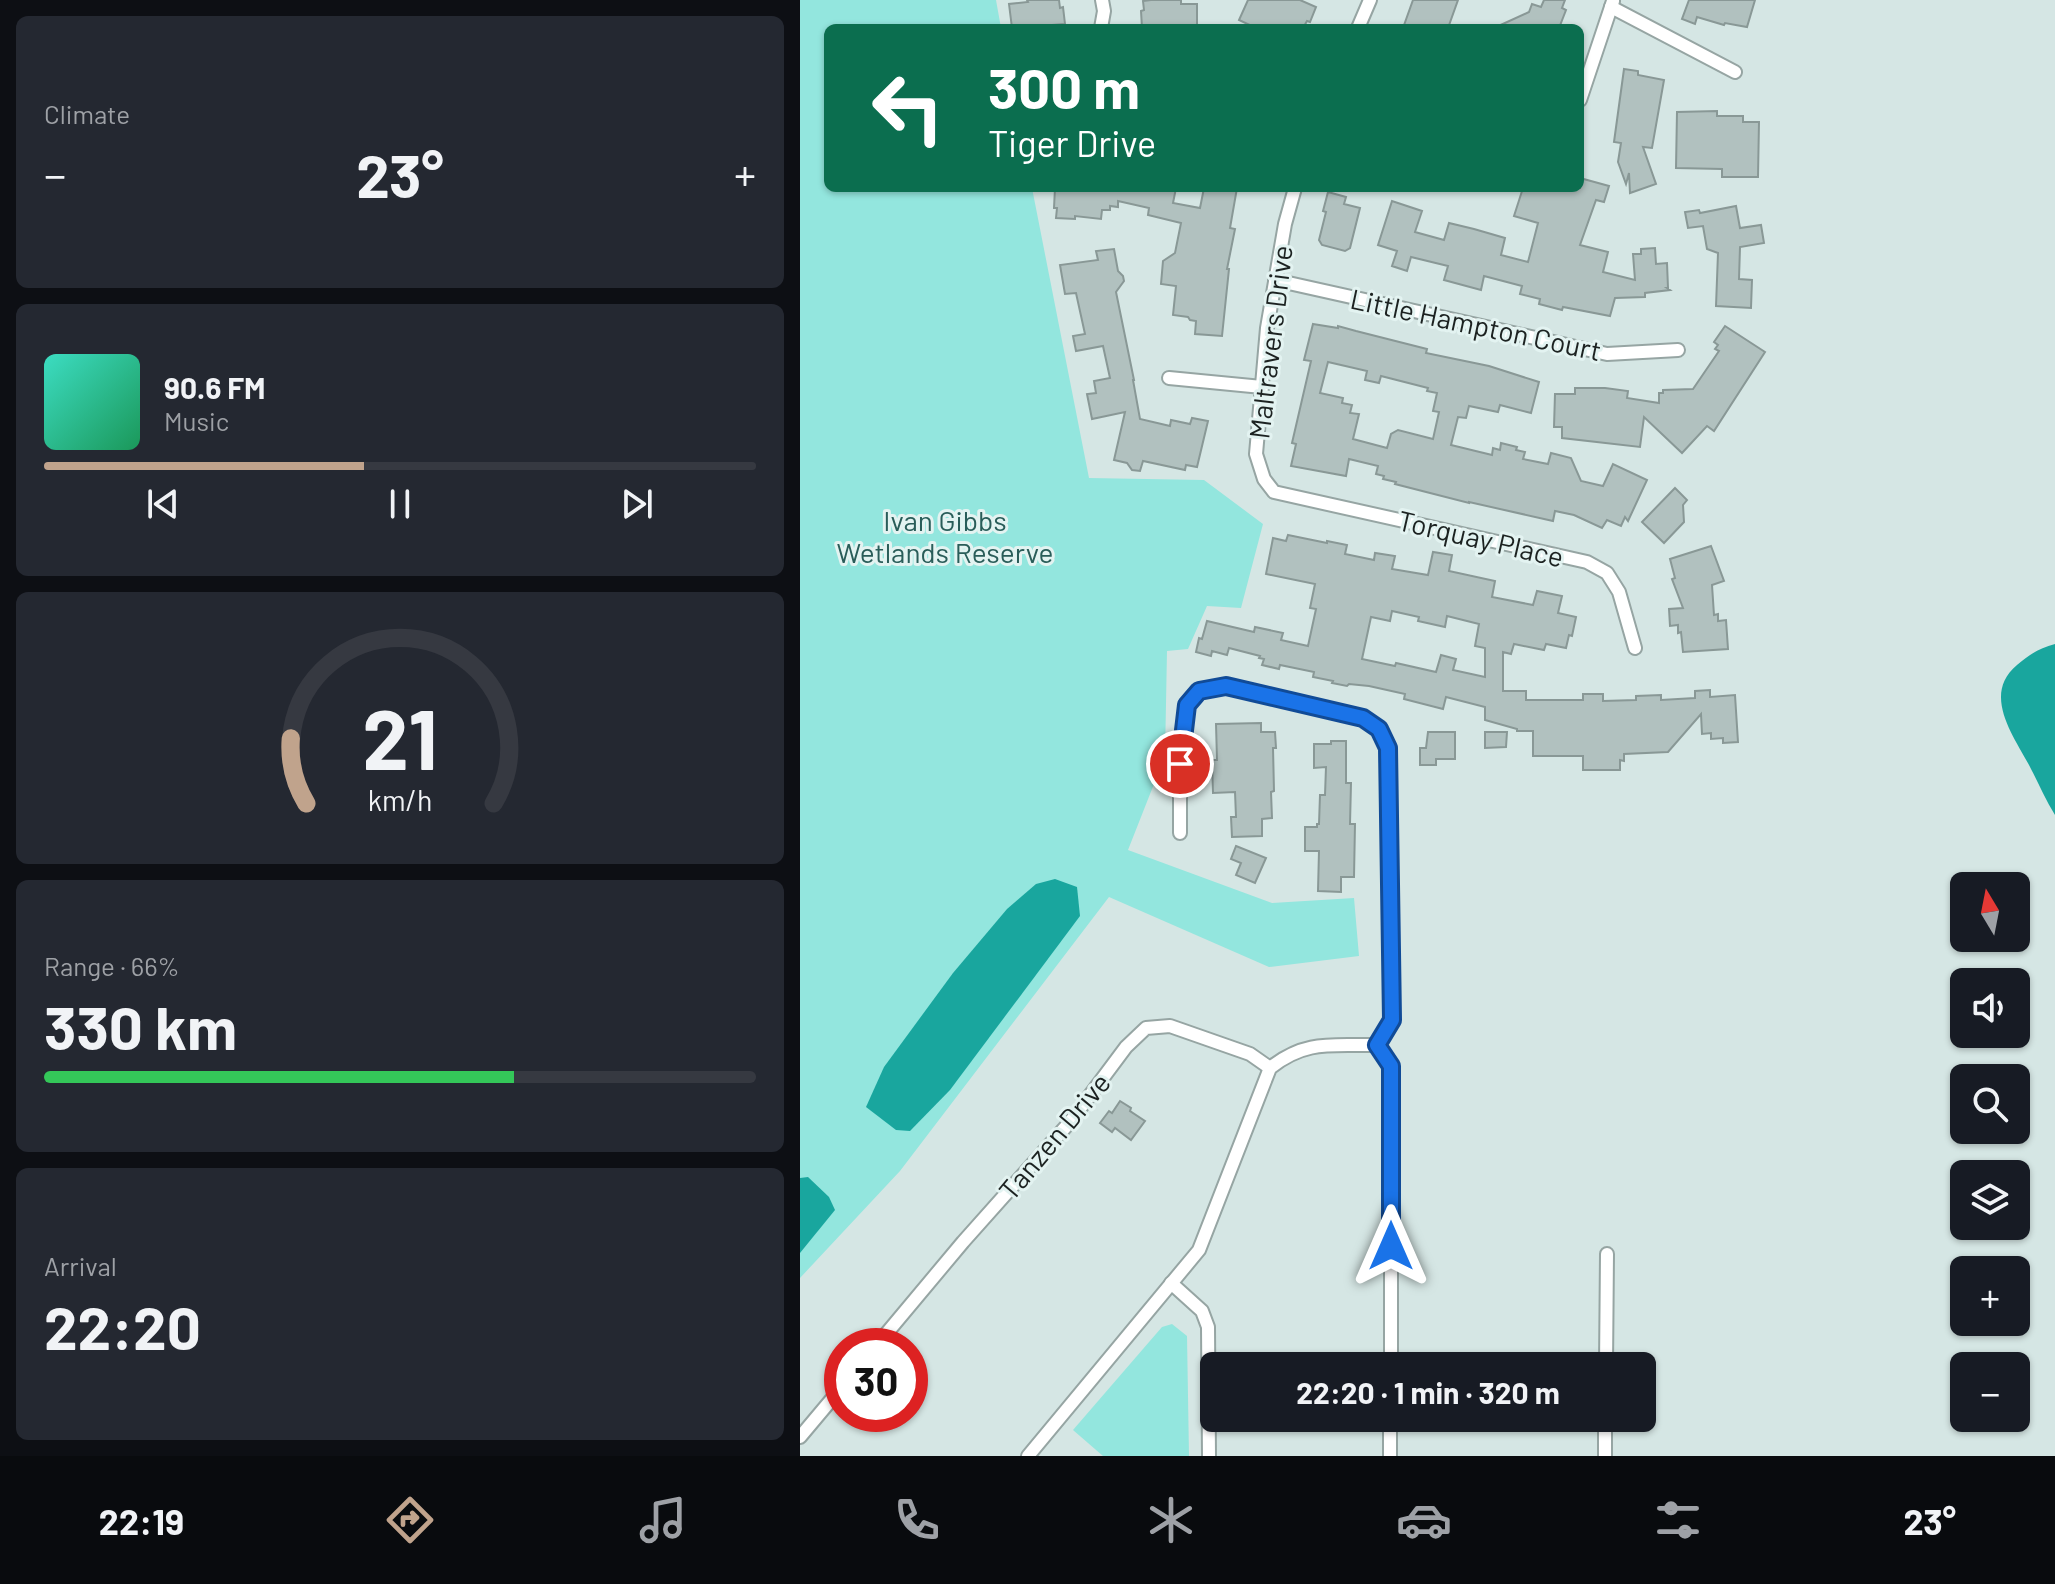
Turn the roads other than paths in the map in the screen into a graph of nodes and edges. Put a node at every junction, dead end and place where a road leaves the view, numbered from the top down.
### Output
1 (1102, 0) edge
2 (1370, 0) edge
3 (1612, 4) edge
4 (1102, 24) edge
5 (1360, 24) edge
6 (1735, 72) dead end
7 (1584, 88) edge
8 (1294, 192) edge
9 (1275, 280) junction
10 (1678, 350) dead end
11 (1169, 378) dead end
12 (1262, 387) junction
13 (1274, 492) joint
14 (1635, 648) dead end
15 (1180, 833) dead end
16 (1377, 1045) junction
17 (1270, 1068) junction
18 (1607, 1254) dead end
19 (1171, 1283) junction
20 (891, 1328) edge
21 (1391, 1352) edge
22 (1606, 1352) edge
23 (824, 1408) edge
24 (1390, 1432) edge
25 (1605, 1432) edge
26 (800, 1437) edge
27 (1028, 1456) edge
28 (1209, 1456) edge
29 (1390, 1456) edge
30 (1605, 1456) edge

1 - 4 street
2 - 5 street
3 - 6 street
3 - 7 street
8 - 9 street, Maltravers Drive
9 - 10 street, Little Hampton Court
9 - 12 street, Maltravers Drive
11 - 12 street
12 - 13 street, Maltravers Drive
13 - 14 street, Torquay Place
15 - 16 street
16 - 17 street
16 - 21 street
17 - 19 street
17 - 20 street, Tanzen Drive
18 - 22 street
19 - 27 street
19 - 28 street
23 - 26 street
24 - 29 street
25 - 30 street

